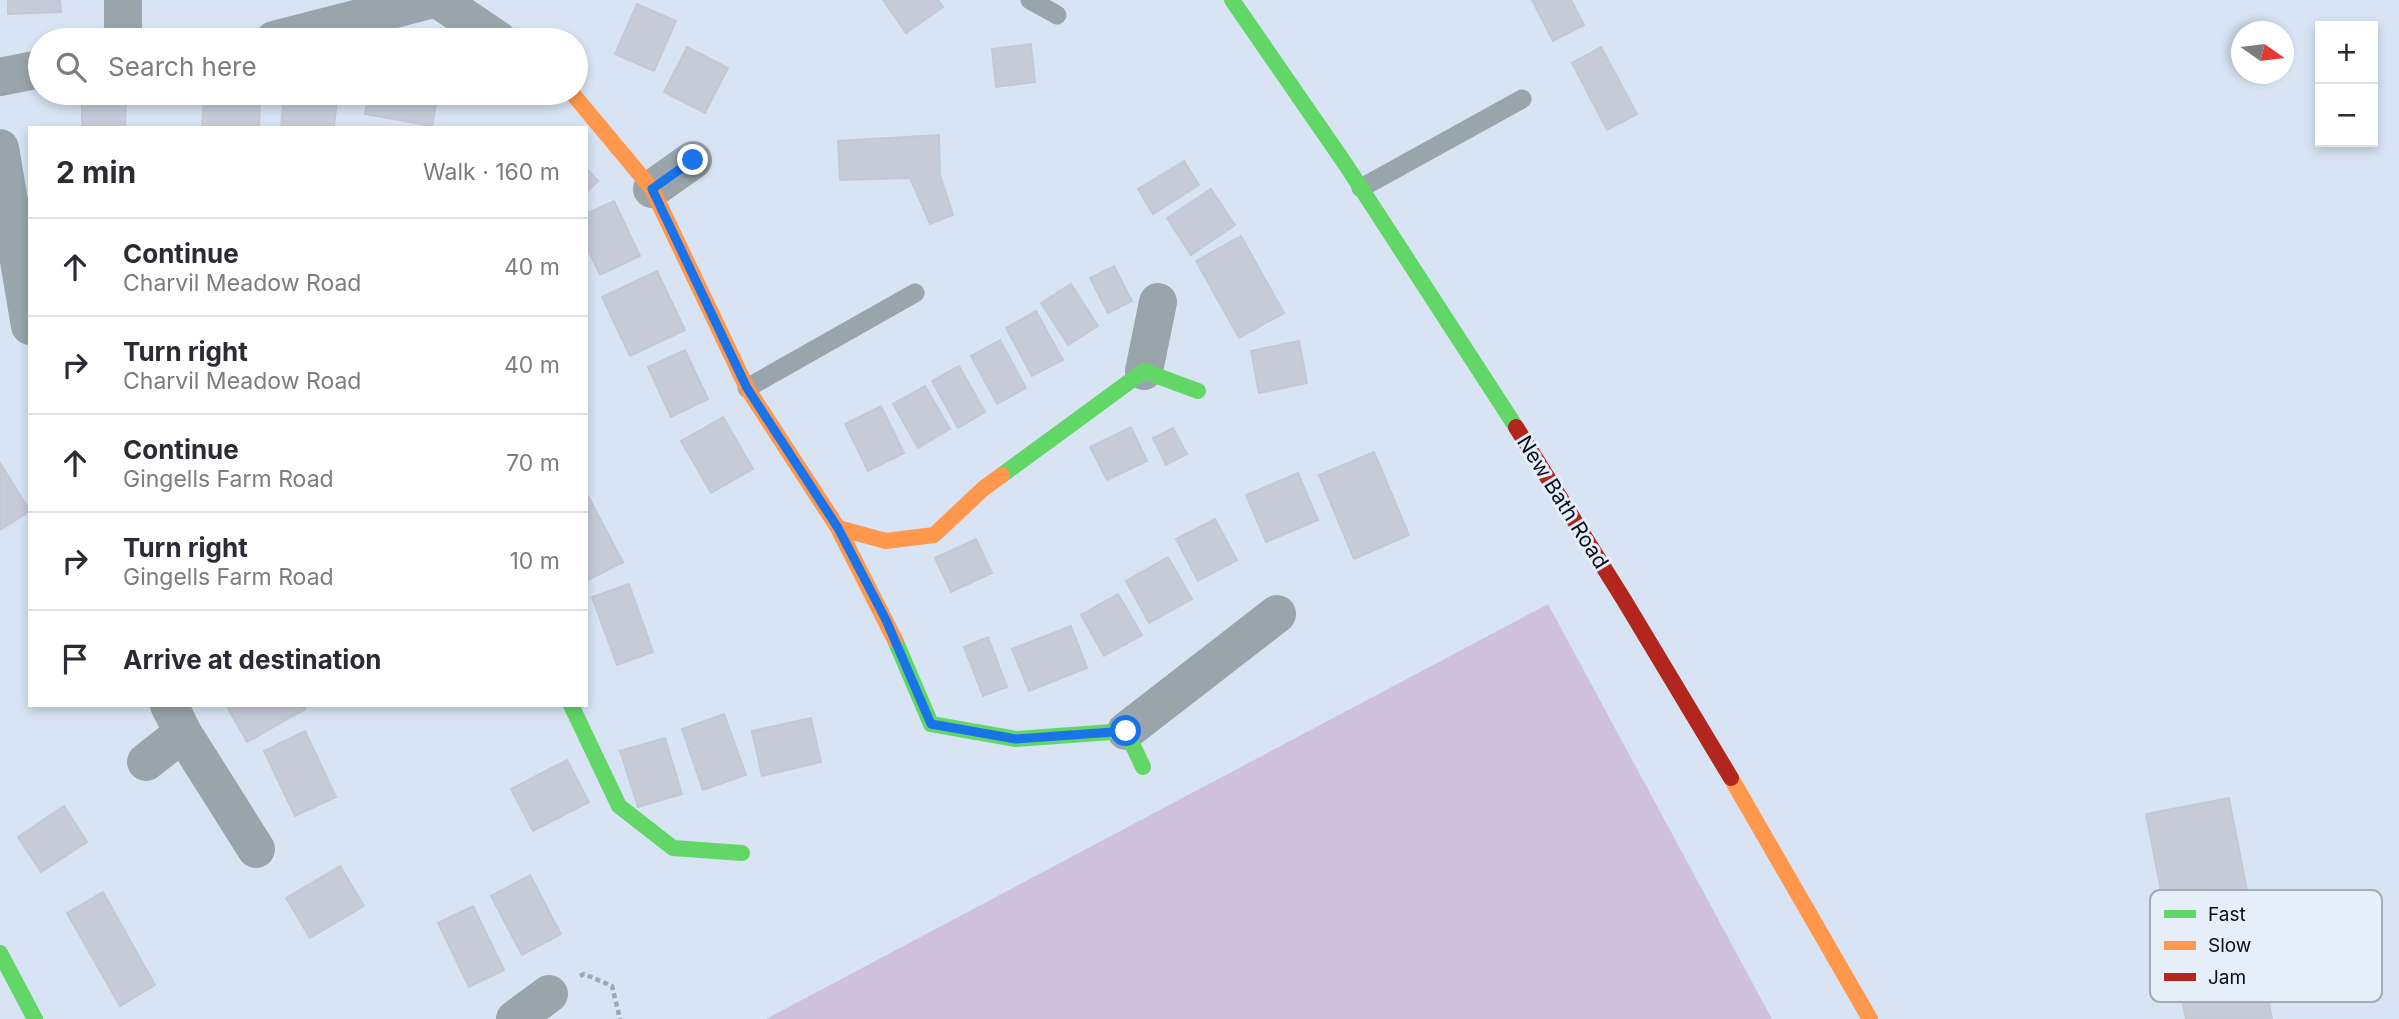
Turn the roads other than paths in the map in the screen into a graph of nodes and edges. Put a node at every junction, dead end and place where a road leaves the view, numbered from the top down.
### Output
1 (123, 0) edge
2 (429, 0) edge
3 (439, 0) edge
4 (1030, 0) edge
5 (1232, 0) edge
6 (1057, 15) dead end
7 (123, 28) edge
8 (320, 28) edge
9 (480, 28) edge
10 (28, 71) edge
11 (0, 77) edge
12 (1522, 99) dead end
13 (582, 105) edge
14 (0, 148) edge
15 (693, 160) dead end
16 (1361, 188) junction
17 (652, 189) junction
18 (915, 293) dead end
19 (1158, 302) dead end
20 (28, 314) edge
21 (1144, 372) junction
22 (747, 388) junction
23 (1198, 391) dead end
24 (838, 528) junction
25 (1277, 614) dead end
26 (572, 707) edge
27 (176, 719) edge
28 (1126, 731) junction
29 (146, 762) dead end
30 (1143, 767) dead end
31 (256, 849) dead end
32 (742, 853) dead end
33 (0, 953) edge
34 (549, 995) road end
35 (35, 1019) edge
36 (515, 1019) edge
37 (1870, 1019) edge

1 - 7 street
2 - 8 street
3 - 9 street
4 - 6 lane
5 - 16 street, New Bath Road
10 - 11 street
12 - 16 lane
13 - 17 street
14 - 20 street
15 - 17 street
16 - 37 street, New Bath Road
17 - 22 street
18 - 22 lane
19 - 21 street
21 - 23 street
21 - 24 street
22 - 24 street
24 - 28 street
25 - 28 street
26 - 32 street
27 - 29 street
27 - 31 street
28 - 30 street
33 - 35 street
34 - 36 street

